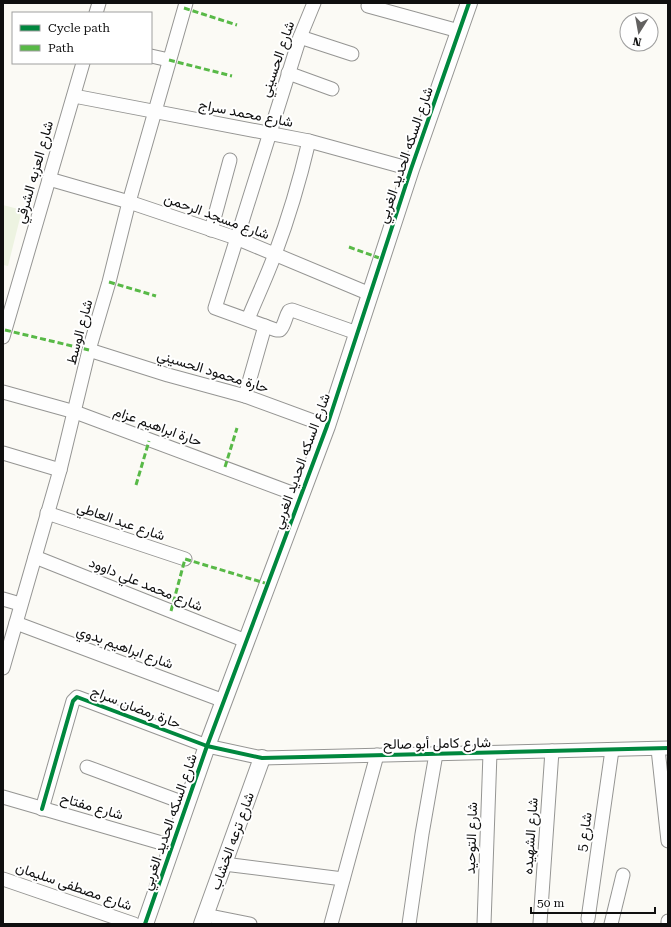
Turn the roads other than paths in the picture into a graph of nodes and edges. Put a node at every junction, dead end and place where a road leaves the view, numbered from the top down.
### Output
1 (186, 3) edge
2 (314, 3) edge
3 (468, 3) edge
4 (368, 6) dead end
5 (459, 31) junction
6 (300, 37) junction
7 (352, 54) dead end
8 (152, 56) edge
9 (169, 60) junction
10 (83, 64) edge
11 (288, 72) junction
12 (332, 89) dead end
13 (74, 96) junction
14 (156, 111) junction
15 (270, 134) junction
16 (309, 141) junction
17 (230, 160) dead end
18 (411, 169) junction
19 (49, 179) junction
20 (129, 202) junction
21 (211, 230) junction
22 (236, 238) junction
23 (275, 254) junction
24 (370, 294) junction
25 (248, 319) junction
26 (265, 326) junction
27 (357, 333) junction
28 (3, 337) edge
29 (90, 350) junction
30 (3, 392) edge
31 (245, 396) junction
32 (75, 412) junction
33 (327, 426) junction
34 (3, 453) edge
35 (60, 470) junction
36 (300, 496) junction
37 (47, 513) junction
38 (35, 557) junction
39 (185, 559) dead end
40 (3, 599) edge
41 (20, 604) junction
42 (16, 623) junction
43 (246, 641) junction
44 (3, 668) edge
45 (224, 701) junction
46 (207, 746) junction
47 (663, 748) edge
48 (612, 750) junction
49 (552, 751) junction
50 (490, 753) junction
51 (436, 754) junction
52 (377, 755) junction
53 (262, 758) junction
54 (87, 766) dead end
55 (3, 797) edge
56 (187, 804) junction
57 (42, 809) junction
58 (668, 842) edge
59 (172, 846) junction
60 (224, 864) junction
61 (623, 875) dead end
62 (3, 879) edge
63 (343, 879) junction
64 (588, 919) dead end
65 (203, 920) edge
66 (668, 921) edge
67 (540, 922) dead end
68 (134, 924) edge
69 (145, 924) edge
70 (250, 924) edge
71 (331, 924) edge
72 (409, 924) edge
73 (484, 924) edge
74 (611, 924) edge
75 (668, 924) edge

1 - 9 street, شارع الوسط
2 - 6 street, شارع الحسيني
3 - 5 street, شارع السكه الحديد الغربي
4 - 5 street
5 - 18 street, شارع السكه الحديد الغربي
6 - 7 street
6 - 11 street, شارع الحسيني
8 - 9 street
9 - 14 street, شارع الوسط
10 - 13 street, شارع العزبه الشرقي
11 - 12 street
11 - 15 street, شارع الحسيني
13 - 14 street, شارع محمد سراج
13 - 19 street, شارع العزبه الشرقي
14 - 15 street, شارع محمد سراج
14 - 20 street, شارع الوسط
15 - 16 street, شارع محمد سراج
15 - 22 street, شارع الحسيني
16 - 18 street, شارع محمد سراج
16 - 23 street
17 - 21 street
18 - 24 street, شارع السكه الحديد الغربي
19 - 20 street, شارع مسجد الرحمن
19 - 28 street, شارع العزبه الشرقي
20 - 21 street, شارع مسجد الرحمن
20 - 29 street, شارع الوسط
21 - 22 street, شارع مسجد الرحمن
22 - 23 street, شارع مسجد الرحمن
22 - 25 street, شارع الحسيني
23 - 24 street, شارع مسجد الرحمن
23 - 25 street
24 - 27 street, شارع السكه الحديد الغربي
25 - 26 street
26 - 27 street
26 - 31 street
27 - 33 street, شارع السكه الحديد الغربي
29 - 31 street, حارة محمود الحسيني
29 - 32 street, شارع الوسط
30 - 32 street, حارة ابراهيم عزام
31 - 33 street, حارة محمود الحسيني
32 - 35 street, شارع الوسط
32 - 36 street, حارة ابراهيم عزام
33 - 36 street, شارع السكه الحديد الغربي
34 - 35 street
35 - 37 street, شارع الوسط
36 - 43 street, شارع السكه الحديد الغربي
37 - 38 street, شارع الوسط
37 - 39 street, شارع عبد العاطي
38 - 41 street, شارع الوسط
38 - 43 street, شارع محمد علي داوود
40 - 41 street
41 - 42 street, شارع الوسط
42 - 44 street, شارع الوسط
42 - 45 street, شارع ابراهيم بدوي
43 - 45 street, شارع السكه الحديد الغربي
45 - 46 street, شارع السكه الحديد الغربي
46 - 53 street, شارع كامل أبو صالح
46 - 56 street, شارع السكه الحديد الغربي
46 - 57 street, حارة رمضان سراج
47 - 48 street, شارع كامل أبو صالح
47 - 58 street
48 - 49 street, شارع كامل أبو صالح
48 - 64 street, شارع 5
49 - 50 street, شارع كامل أبو صالح
49 - 67 street, شارع الشهيده
50 - 51 street, شارع كامل أبو صالح
50 - 73 street, شارع التوحيد
51 - 52 street, شارع كامل أبو صالح
51 - 72 street
52 - 53 street, شارع كامل أبو صالح
52 - 63 street
53 - 60 street, شارع ترعه الخشاب
54 - 56 street
55 - 57 street, شارع مفتاح
56 - 59 street, شارع السكه الحديد الغربي
57 - 59 street, شارع مفتاح
59 - 69 street, شارع السكه الحديد الغربي
60 - 63 street
60 - 65 street, شارع ترعه الخشاب
61 - 74 street
62 - 68 street, شارع مصطفى سليمان
63 - 71 street
65 - 70 street
66 - 75 street

